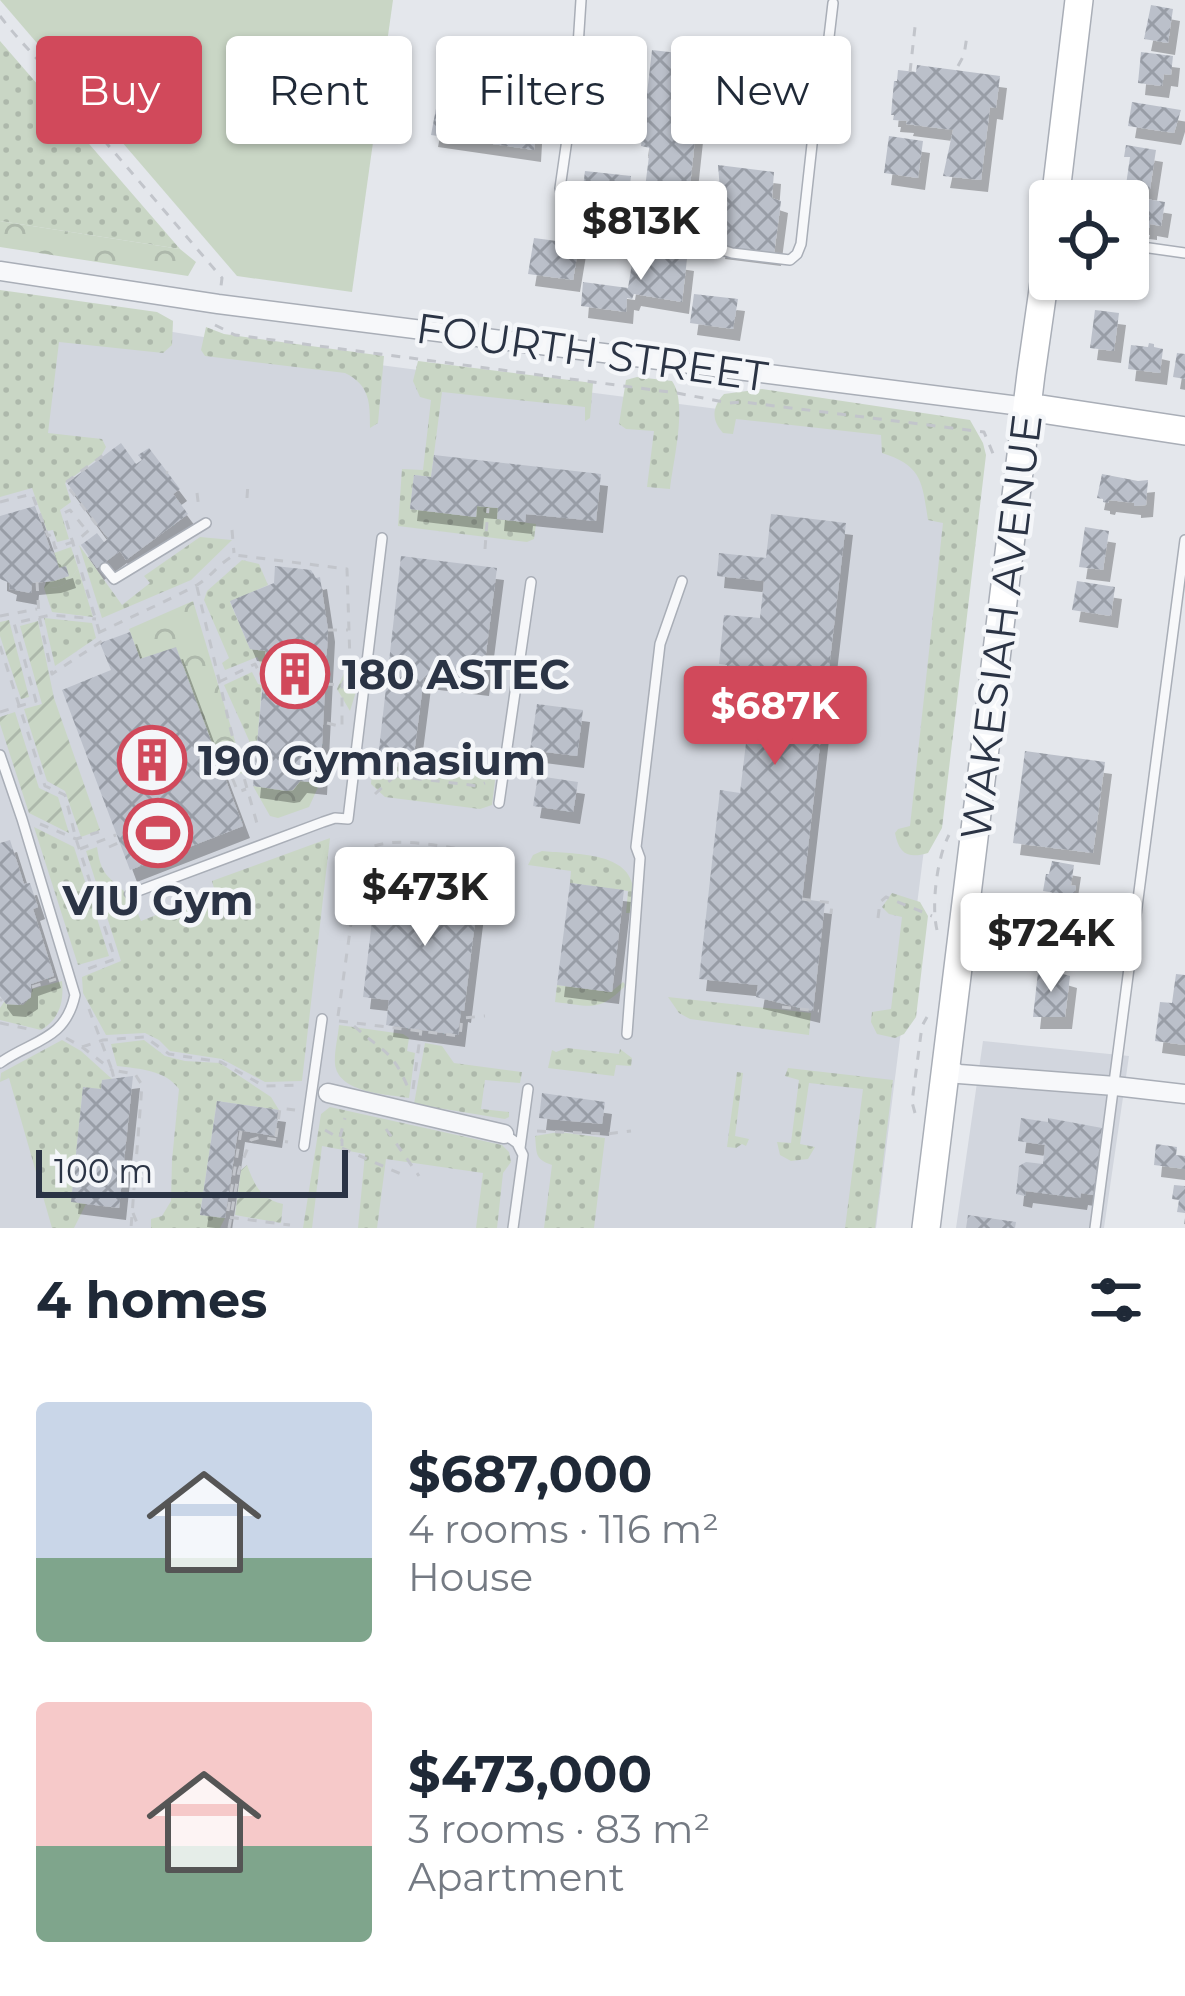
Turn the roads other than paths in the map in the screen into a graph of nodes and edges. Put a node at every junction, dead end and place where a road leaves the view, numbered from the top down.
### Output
1 (580, 0) edge
2 (1079, 0) edge
3 (833, 3) dead end
4 (1058, 180) edge
5 (1149, 248) edge
6 (1185, 253) edge
7 (0, 271) edge
8 (1042, 300) edge
9 (1028, 406) junction
10 (1185, 431) edge
11 (206, 523) dead end
12 (382, 538) dead end
13 (1185, 540) edge
14 (105, 568) dead end
15 (682, 581) dead end
16 (531, 582) dead end
17 (0, 755) edge
18 (499, 803) dead end
19 (130, 894) dead end
20 (322, 1019) dead end
21 (627, 1034) dead end
22 (0, 1063) edge
23 (948, 1069) junction
24 (1115, 1086) junction
25 (527, 1089) dead end
26 (328, 1093) dead end
27 (1185, 1094) edge
28 (504, 1134) joint
29 (304, 1146) dead end
30 (520, 1148) junction
31 (513, 1228) edge
32 (926, 1228) edge
33 (1095, 1228) edge

1 - 3 lane
2 - 4 main road
5 - 6 lane
7 - 9 street, FOURTH STREET
8 - 9 main road, WAKESIAH AVENUE
9 - 10 main road, FOURTH STREET
9 - 23 main road, WAKESIAH AVENUE
11 - 14 lane
12 - 19 lane
13 - 24 lane
15 - 21 lane
16 - 18 lane
17 - 22 lane
20 - 29 lane
23 - 24 street
23 - 32 main road, WAKESIAH AVENUE
24 - 27 street
24 - 33 lane
25 - 30 lane
26 - 28 street
28 - 30 lane
30 - 31 lane

